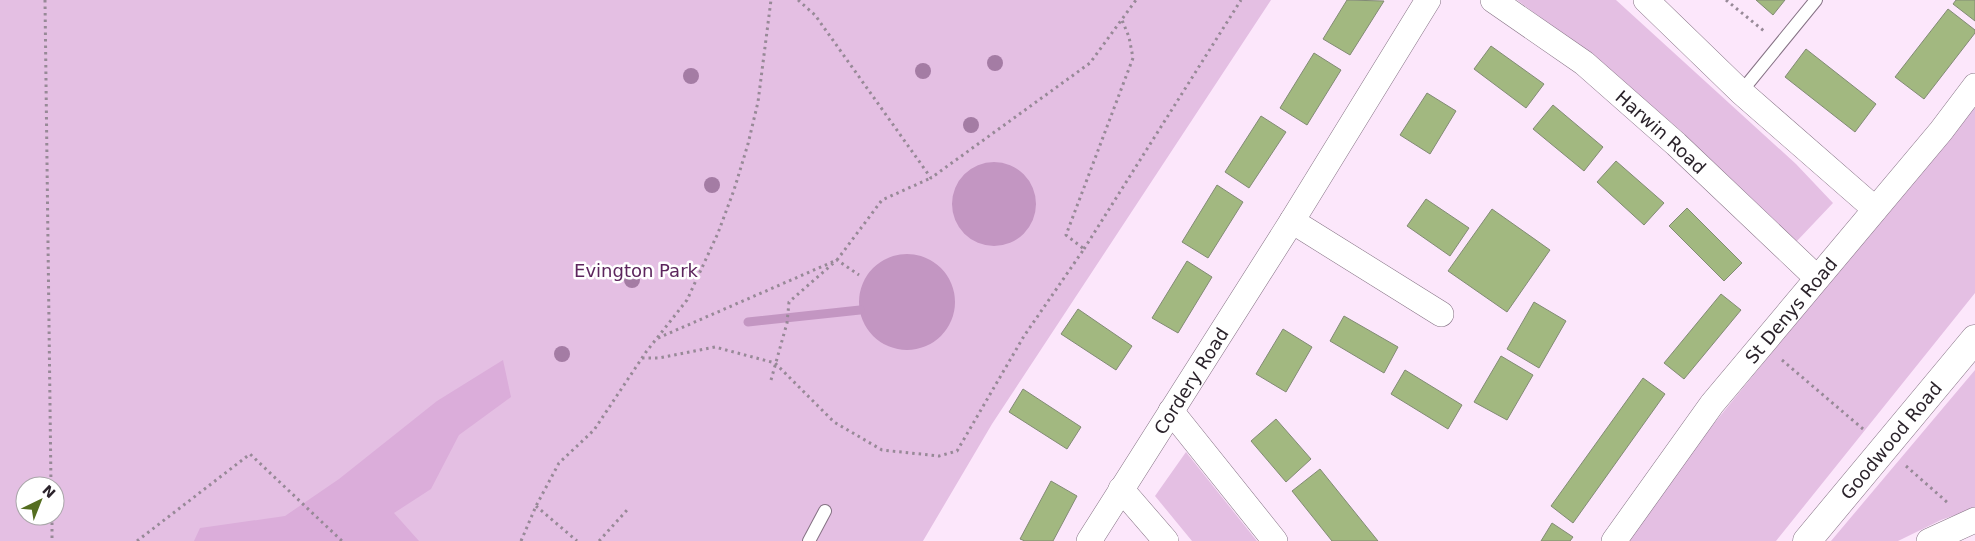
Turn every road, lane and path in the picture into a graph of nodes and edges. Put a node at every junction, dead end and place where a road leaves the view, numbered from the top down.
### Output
1 (46, 0) edge
2 (771, 0) edge
3 (798, 0) edge
4 (1136, 0) edge
5 (1241, 0) edge
6 (1428, 0) edge
7 (1493, 0) edge
8 (1646, 0) edge
9 (1726, 0) edge
10 (1816, 0) edge
11 (1122, 20) junction
12 (1780, 44) junction
13 (1975, 86) edge
14 (1742, 92) junction
15 (931, 178) junction
16 (1875, 209) junction
17 (1292, 221) junction
18 (1084, 249) junction
19 (837, 260) junction
20 (859, 275) dead end
21 (1817, 278) junction
22 (1441, 314) dead end
23 (657, 338) junction
24 (1975, 339) edge
25 (642, 358) junction
26 (775, 362) junction
27 (771, 380) dead end
28 (1171, 412) junction
29 (52, 476) edge
30 (1121, 489) junction
31 (536, 506) junction
32 (628, 509) dead end
33 (825, 511) dead end
34 (1975, 520) edge
35 (52, 526) edge
36 (52, 541) edge
37 (136, 541) edge
38 (342, 541) edge
39 (521, 541) edge
40 (577, 541) edge
41 (599, 541) edge
42 (809, 541) edge
43 (1089, 541) edge
44 (1166, 541) edge
45 (1275, 541) edge
46 (1614, 541) edge
47 (1807, 541) edge
48 (1928, 541) edge

1 - 29 path
2 - 23 path
3 - 15 path
4 - 11 path
5 - 18 path
6 - 17 street, Cordery Road
7 - 21 street, Harwin Road
8 - 14 street
9 - 12 path
10 - 12 lane
11 - 15 path
11 - 18 path
12 - 14 lane
13 - 16 street, St Denys Road
14 - 16 street
15 - 19 path
16 - 21 street, St Denys Road
17 - 22 street
17 - 28 street, Cordery Road
18 - 26 path
19 - 20 path
19 - 23 path
19 - 26 path
21 - 46 street, St Denys Road
23 - 25 path
24 - 47 street, Goodwood Road
25 - 26 path
25 - 31 path
26 - 27 path
28 - 30 street, Cordery Road
28 - 45 street
30 - 43 street, Cordery Road
30 - 44 street
31 - 39 path
31 - 40 path
32 - 41 path
33 - 42 lane
34 - 48 street
35 - 36 path
37 - 38 path

